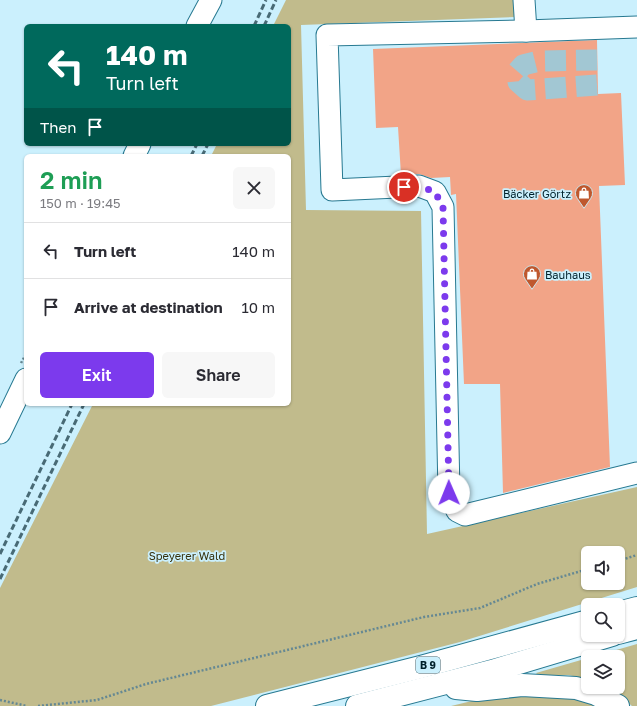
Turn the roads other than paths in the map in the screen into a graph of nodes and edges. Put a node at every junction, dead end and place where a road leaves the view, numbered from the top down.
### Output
1 (211, 0) edge
2 (524, 0) edge
3 (198, 24) edge
4 (637, 27) edge
5 (526, 31) junction
6 (24, 383) edge
7 (0, 433) edge
8 (637, 473) edge
9 (637, 608) edge
10 (625, 611) edge
11 (581, 623) edge
12 (637, 628) edge
13 (625, 631) edge
14 (589, 642) edge
15 (437, 686) junction
16 (267, 706) edge
17 (357, 706) edge
18 (618, 706) edge

1 - 3 street
2 - 5 street
4 - 5 street
5 - 8 street
6 - 7 street
9 - 10 highway
11 - 16 highway, B 9
12 - 13 highway
14 - 15 highway, B 9
15 - 17 highway, B 9
15 - 18 highway

